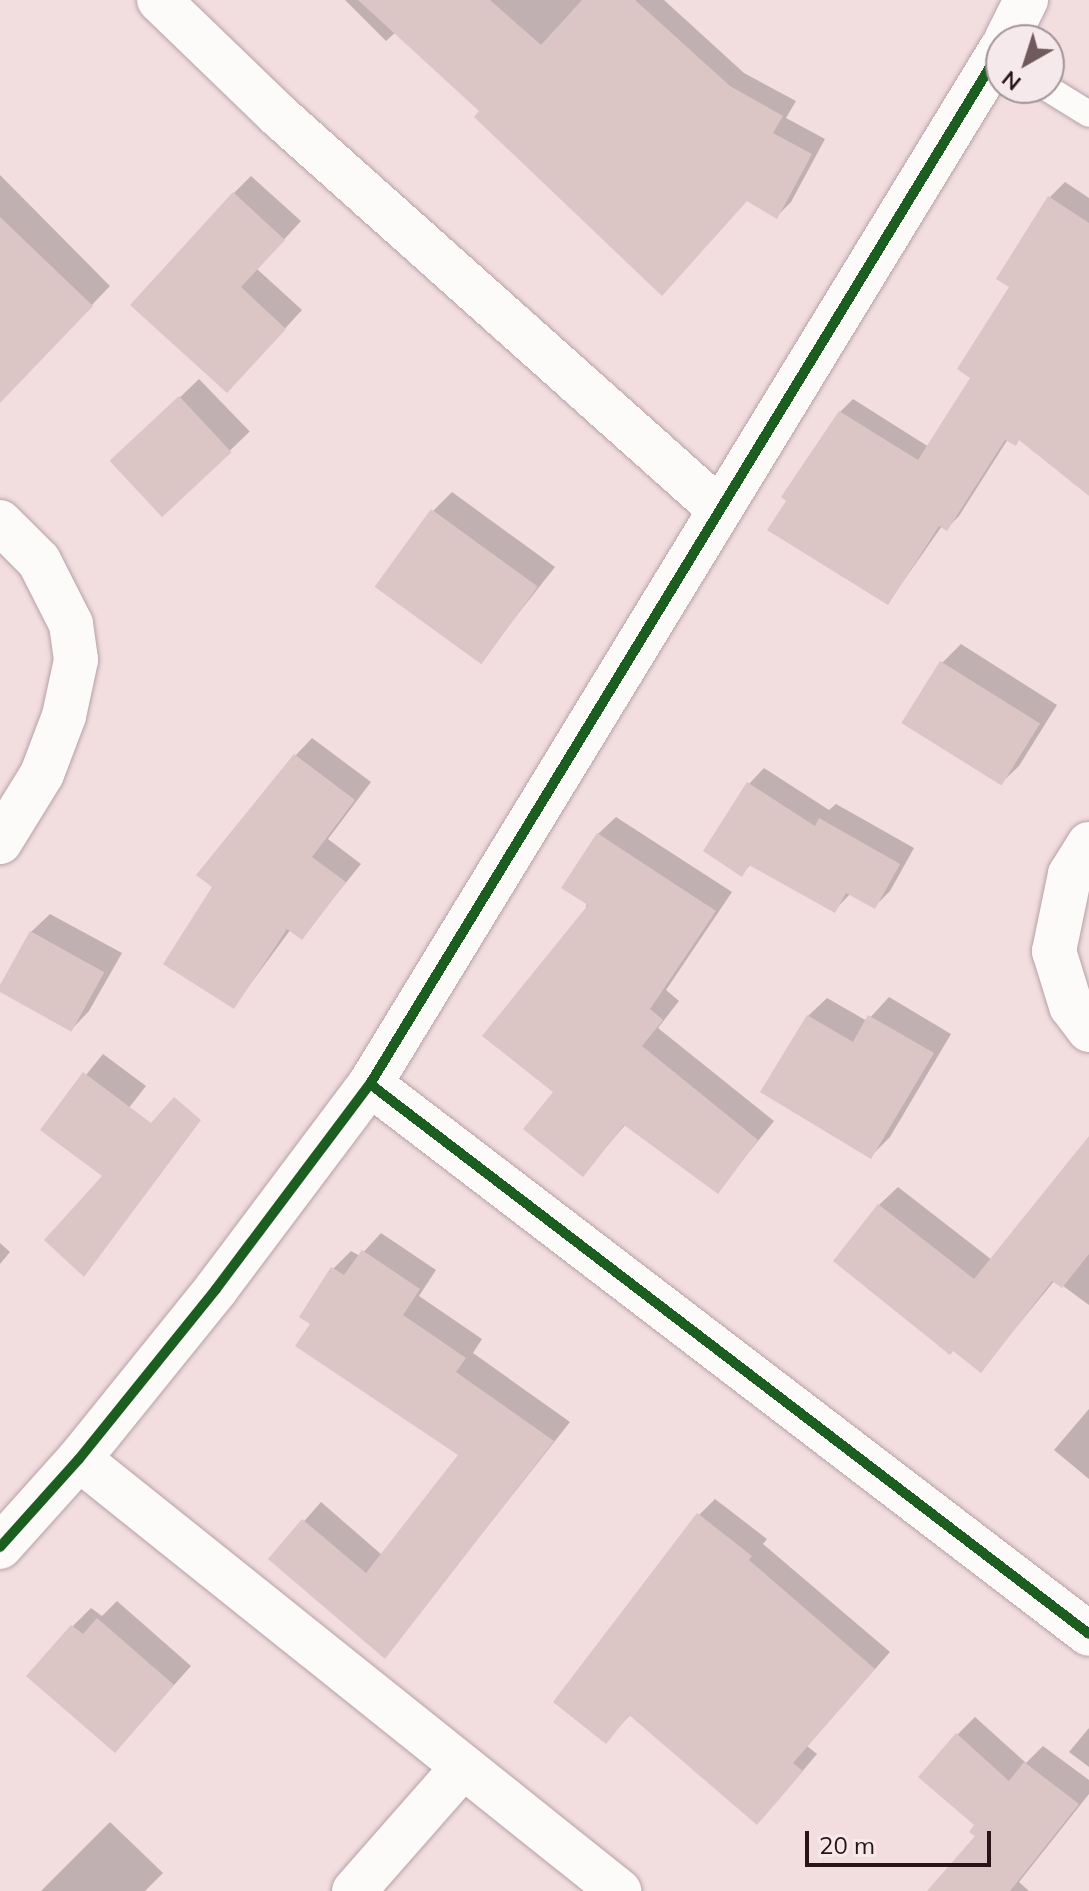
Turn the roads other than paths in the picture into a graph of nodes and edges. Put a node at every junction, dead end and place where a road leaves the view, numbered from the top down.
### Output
1 (159, 0) edge
2 (1026, 0) edge
3 (1014, 24) edge
4 (985, 77) edge
5 (1065, 99) edge
6 (1089, 114) edge
7 (718, 508) junction
8 (0, 522) edge
9 (0, 842) edge
10 (1089, 844) edge
11 (1089, 1030) edge
12 (370, 1084) junction
13 (79, 1459) junction
14 (0, 1547) edge
15 (1089, 1634) edge
16 (461, 1769) junction
17 (354, 1891) edge
18 (619, 1891) edge

1 - 7 street
2 - 3 street
4 - 7 street
5 - 6 lane
7 - 12 street
8 - 9 street
10 - 11 street
12 - 13 street
12 - 15 street
13 - 14 street
13 - 16 street
16 - 17 street
16 - 18 street

